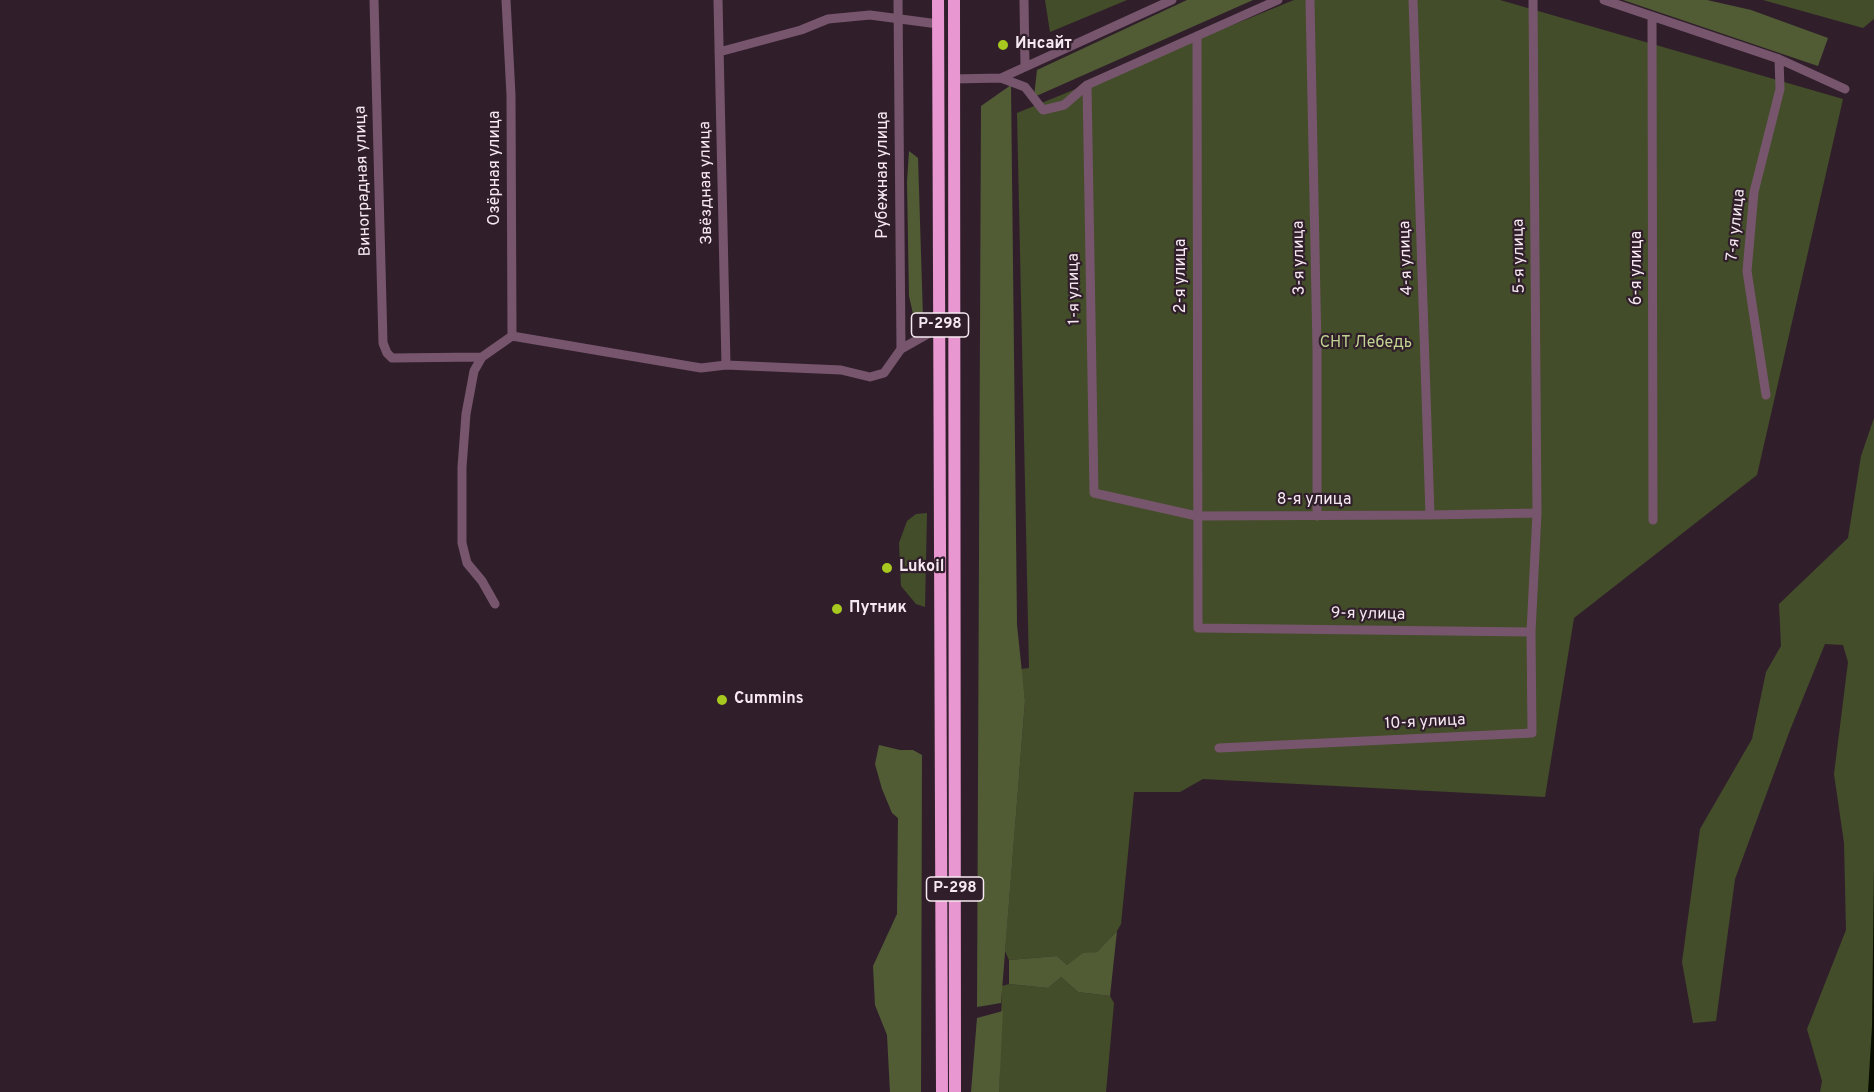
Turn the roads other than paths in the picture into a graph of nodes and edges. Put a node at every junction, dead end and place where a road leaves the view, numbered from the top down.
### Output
1 (374, 0) edge
2 (506, 0) edge
3 (718, 0) edge
4 (898, 0) edge
5 (938, 0) edge
6 (954, 0) edge
7 (1024, 0) edge
8 (1172, 0) edge
9 (1278, 0) edge
10 (1310, 0) edge
11 (1413, 0) edge
12 (1533, 0) edge
13 (1604, 0) edge
14 (1652, 16) junction
15 (898, 18) junction
16 (938, 24) junction
17 (1197, 36) junction
18 (719, 52) junction
19 (1779, 59) junction
20 (1025, 66) junction
21 (1001, 78) junction
22 (953, 79) junction
23 (1087, 85) junction
24 (1845, 89) dead end
25 (939, 327) junction
26 (512, 336) junction
27 (901, 349) junction
28 (482, 357) junction
29 (726, 365) junction
30 (1766, 395) dead end
31 (1094, 493) joint
32 (940, 497) junction
33 (1537, 513) junction
34 (1430, 515) junction
35 (1197, 516) junction
36 (1317, 516) junction
37 (1653, 520) dead end
38 (495, 604) dead end
39 (953, 604) junction
40 (1530, 632) junction
41 (942, 681) junction
42 (1220, 748) dead end
43 (955, 787) junction
44 (942, 1092) edge
45 (955, 1092) edge

1 - 28 street, Виноградная улица
2 - 26 street, Озёрная улица
3 - 18 street, Звёздная улица
4 - 15 street, Рубежная улица
5 - 16 highway, Р-298
6 - 22 highway, Р-298
7 - 20 street
8 - 20 street
9 - 17 street
10 - 36 street, 3-я улица
11 - 34 street, 4-я улица
12 - 33 street, 5-я улица
13 - 14 street
14 - 19 street
14 - 37 street, 6-я улица
15 - 16 street
15 - 18 street
15 - 27 street, Рубежная улица
16 - 25 highway, Р-298
17 - 23 street
17 - 35 street, 2-я улица
18 - 29 street, Звёздная улица
19 - 24 street
19 - 30 street, 7-я улица
20 - 21 street
21 - 22 street
21 - 23 street
22 - 39 highway, Р-298
23 - 31 street, 1-я улица
25 - 27 street
25 - 32 highway, Р-298
26 - 28 street
26 - 29 street
27 - 29 street
28 - 38 street
31 - 35 street, 8-я улица
32 - 39 highway
32 - 41 highway, Р-298
33 - 34 street, 8-я улица
33 - 40 street
34 - 36 street, 8-я улица
35 - 36 street, 8-я улица
35 - 40 street, 9-я улица
39 - 43 highway, Р-298
40 - 42 street, 10-я улица
41 - 43 highway
41 - 44 highway, Р-298
43 - 45 highway, Р-298

